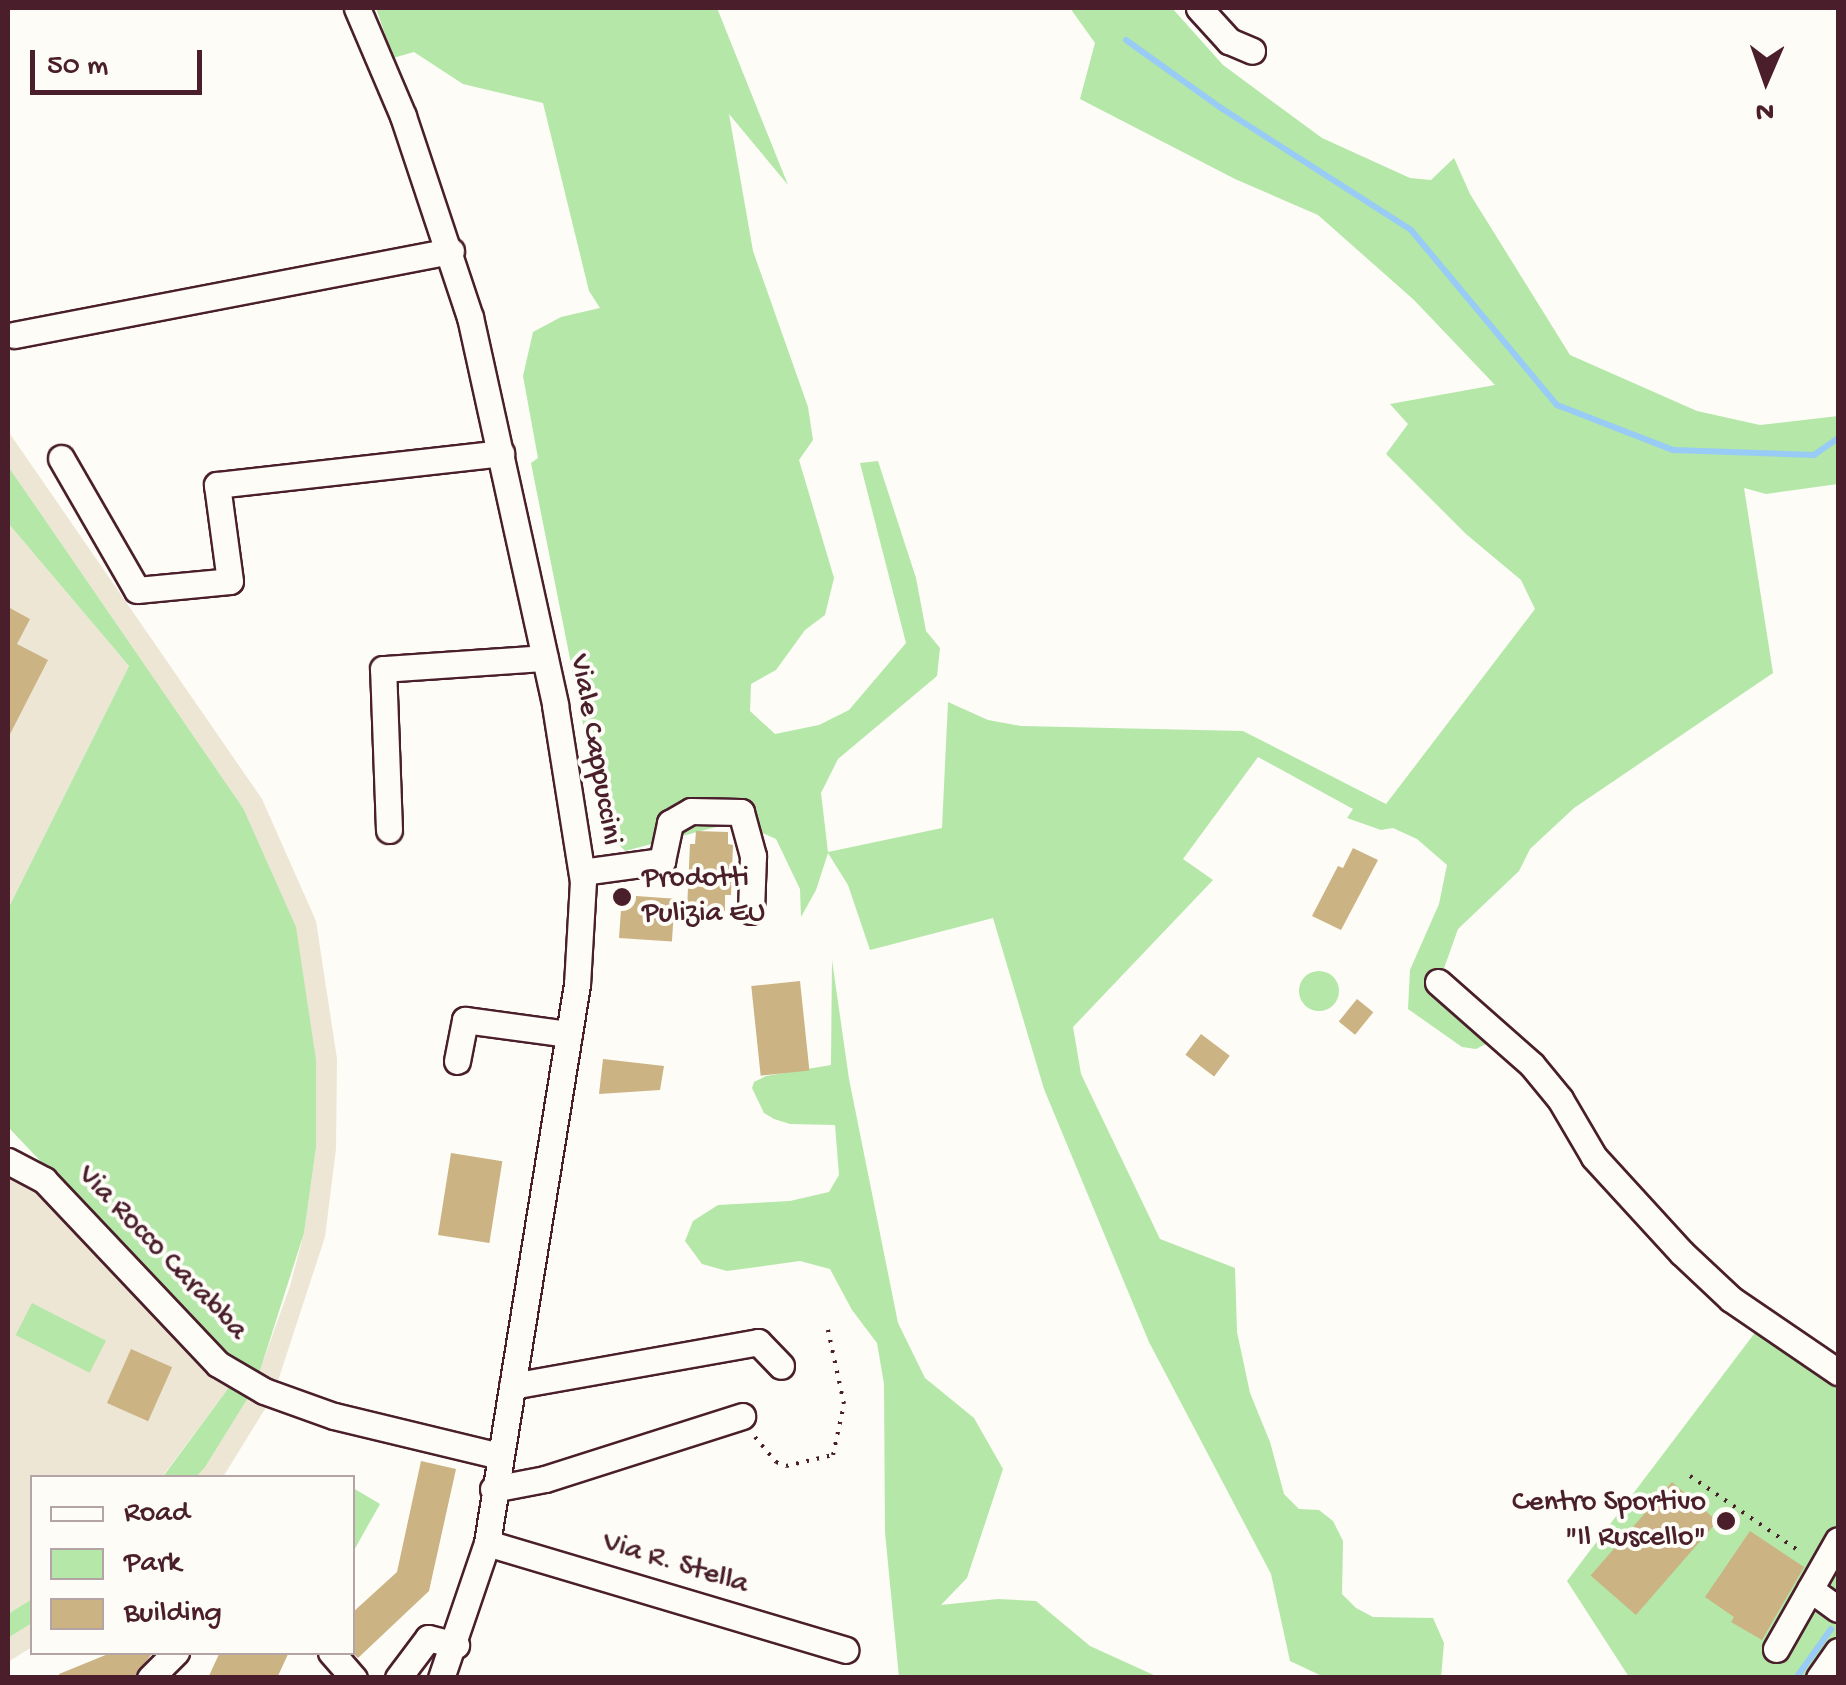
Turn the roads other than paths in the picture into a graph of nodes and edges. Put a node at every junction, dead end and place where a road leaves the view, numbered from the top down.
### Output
1 (357, 8) edge
2 (1199, 8) edge
3 (1252, 51) dead end
4 (450, 251) junction
5 (14, 335) dead end
6 (501, 454) junction
7 (61, 458) dead end
8 (545, 658) junction
9 (389, 830) dead end
10 (582, 872) junction
11 (751, 911) dead end
12 (1438, 982) dead end
13 (569, 1034) junction
14 (457, 1061) dead end
15 (8, 1161) edge
16 (781, 1366) dead end
17 (1838, 1372) edge
18 (512, 1386) junction
19 (742, 1416) road end
20 (499, 1456) junction
21 (493, 1489) junction
22 (1838, 1540) edge
23 (486, 1543) junction
24 (1810, 1589) junction
25 (1838, 1609) edge
26 (456, 1645) junction
27 (1776, 1649) dead end
28 (845, 1650) dead end
29 (1838, 1651) edge
30 (173, 1655) edge
31 (330, 1663) edge
32 (150, 1678) edge
33 (354, 1678) edge
34 (398, 1678) edge
35 (441, 1678) edge
36 (1819, 1678) edge

1 - 4 street, Viale Cappuccini
2 - 3 street
4 - 5 street
4 - 6 street, Viale Cappuccini
6 - 7 street
6 - 8 street, Viale Cappuccini
8 - 9 street
8 - 10 street, Viale Cappuccini
10 - 11 street
10 - 13 street, Viale Cappuccini
12 - 17 street
13 - 14 street
13 - 18 street, Viale Cappuccini
15 - 20 street, Via Rocco Carabba
16 - 18 street
18 - 20 street, Viale Cappuccini
19 - 21 street
20 - 21 street, Viale Cappuccini
21 - 23 street, Viale Cappuccini
22 - 24 street
23 - 26 street, Viale Cappuccini
23 - 28 street, Via R. Stella
24 - 25 street
24 - 27 street
26 - 34 street
26 - 35 street, Viale Cappuccini
29 - 36 street
30 - 32 street
31 - 33 street

